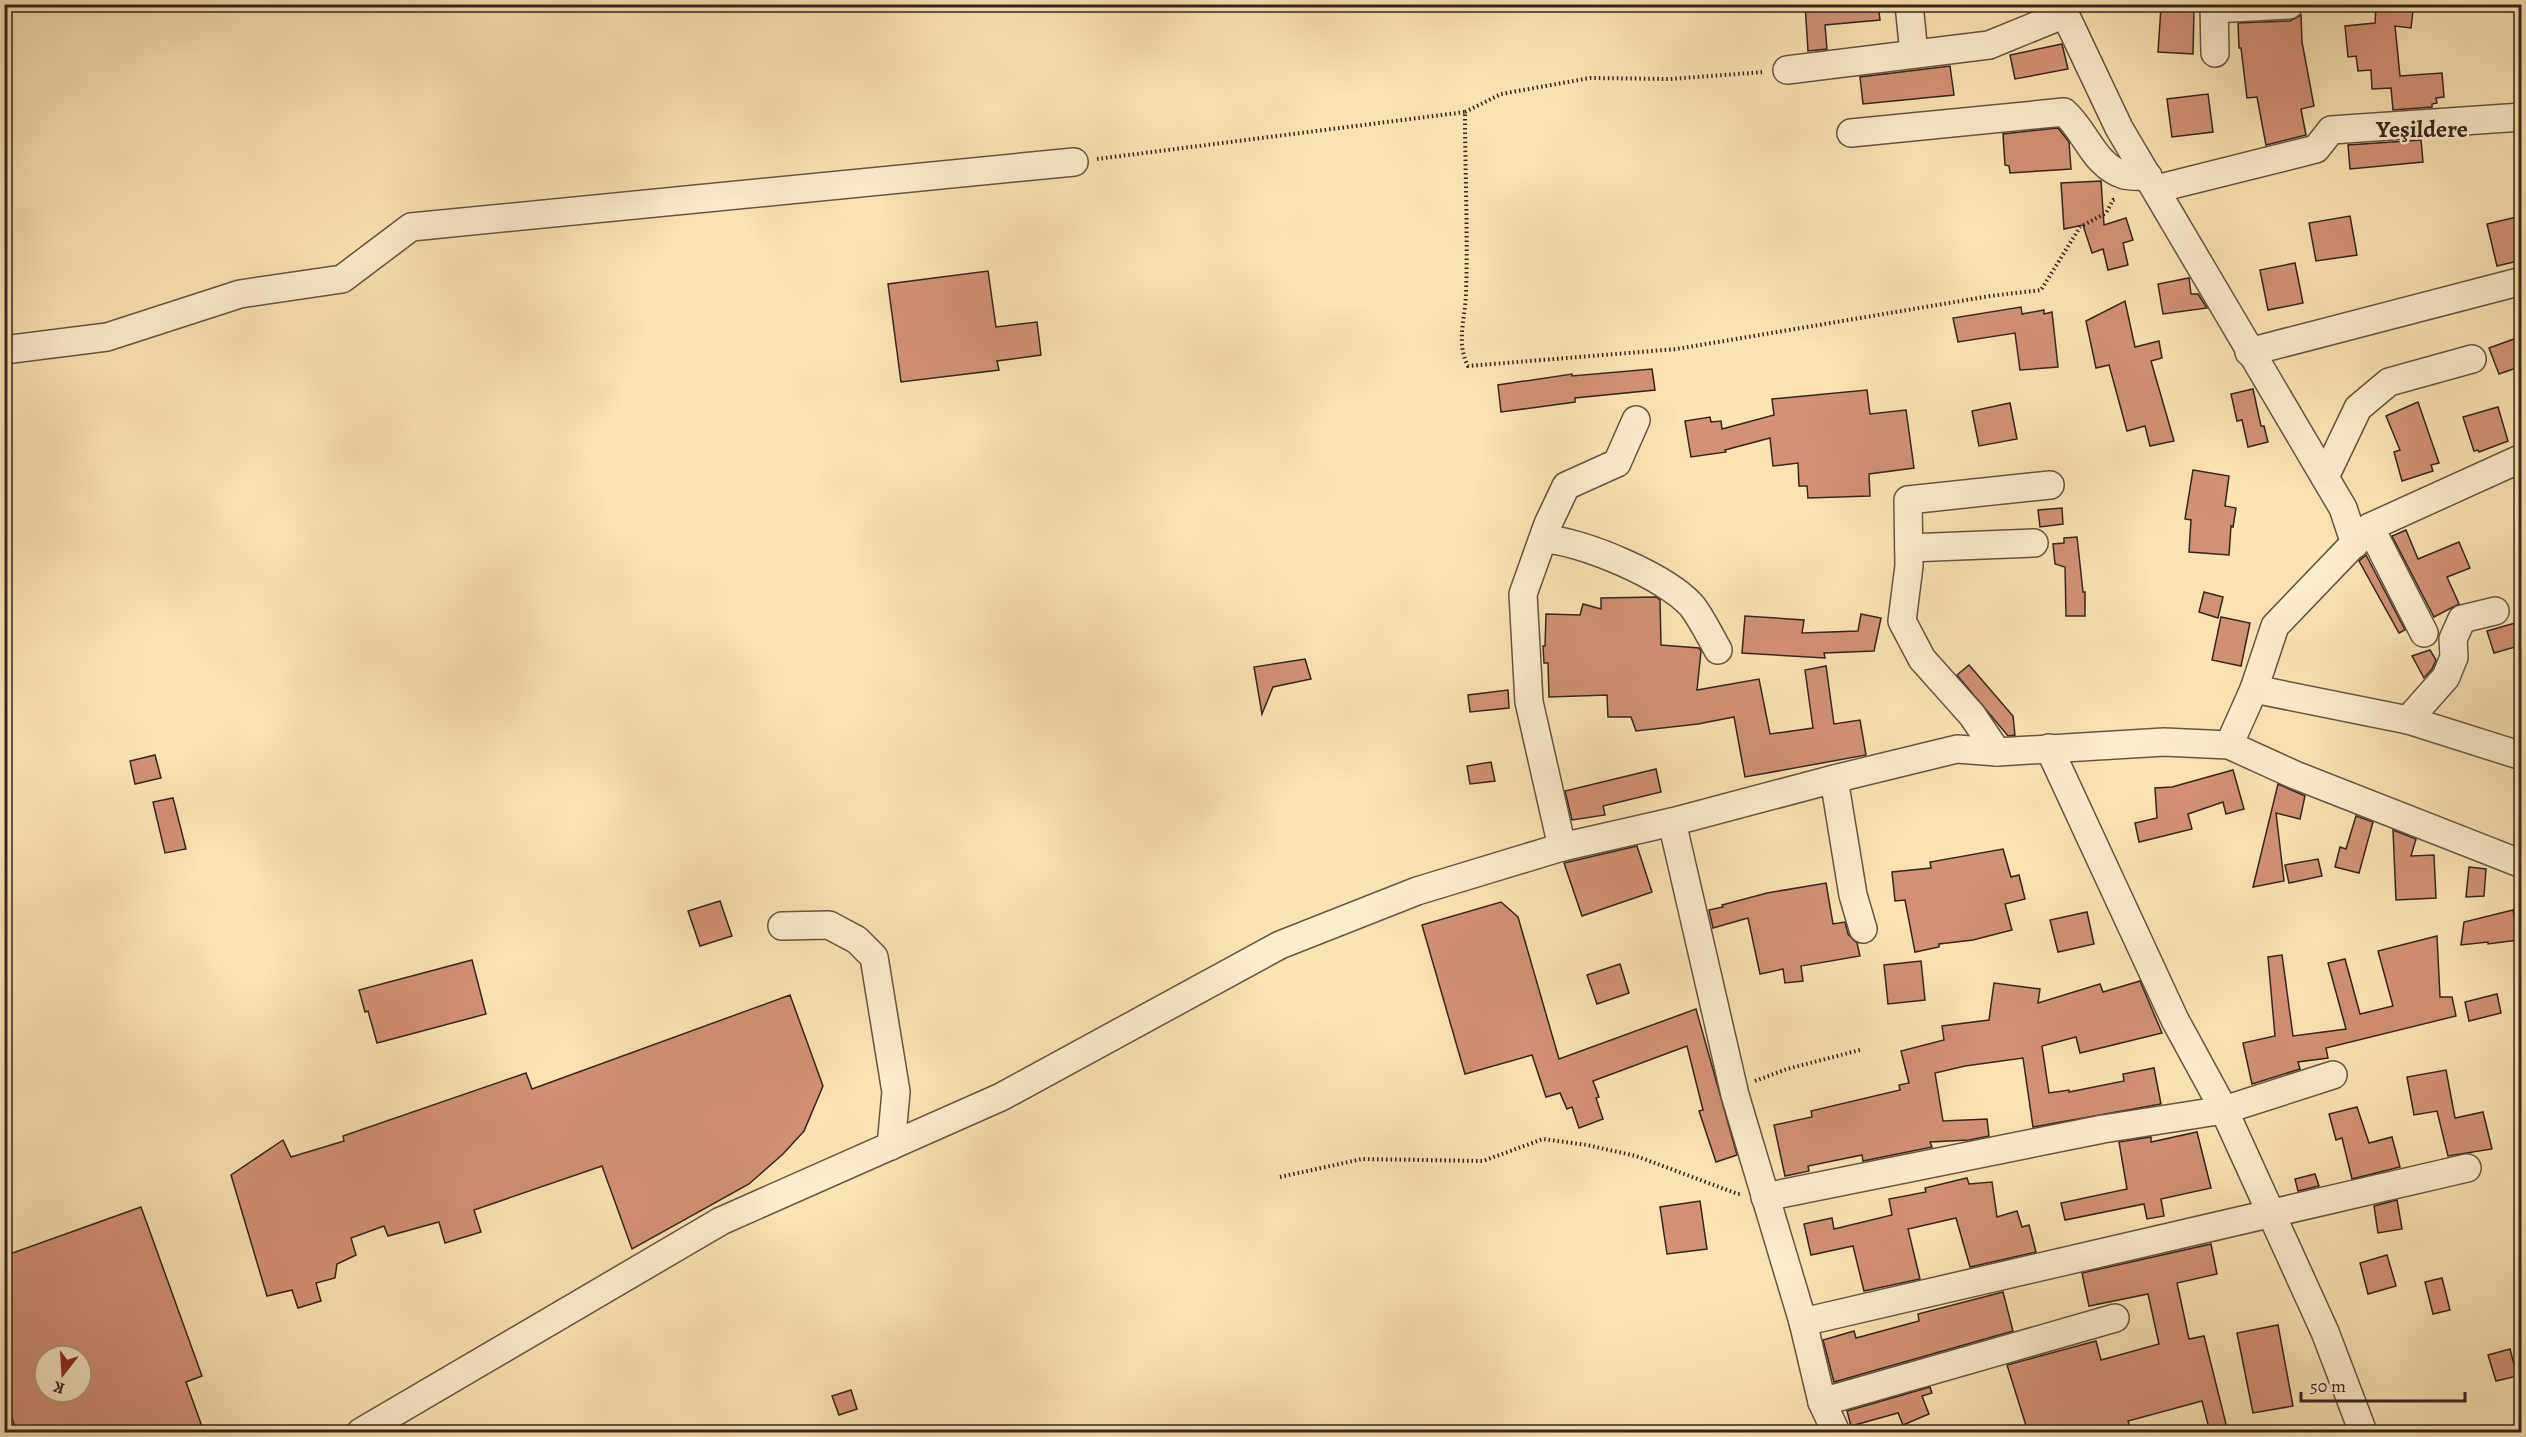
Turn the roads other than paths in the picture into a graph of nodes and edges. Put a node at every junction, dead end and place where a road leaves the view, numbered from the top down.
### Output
1 (1910, 4) edge
2 (2289, 5) edge
3 (2214, 7) edge
4 (2064, 9) edge
5 (2215, 53) dead end
6 (1914, 54) junction
7 (1787, 70) road end
8 (2522, 117) edge
9 (1851, 133) dead end
10 (1074, 162) road end
11 (2152, 183) junction
12 (2522, 281) edge
13 (4, 350) edge
14 (2249, 352) junction
15 (2472, 359) dead end
16 (1636, 420) dead end
17 (2522, 458) edge
18 (2325, 477) junction
19 (2050, 485) dead end
20 (2363, 536) junction
21 (1543, 539) junction
22 (2034, 543) dead end
23 (1909, 548) junction
24 (2495, 611) dead end
25 (2424, 633) dead end
26 (1718, 650) dead end
27 (2254, 689) junction
28 (2408, 720) junction
29 (2229, 745) junction
30 (2049, 748) junction
31 (1997, 752) junction
32 (2522, 756) edge
33 (1834, 778) junction
34 (1672, 822) junction
35 (1562, 847) junction
36 (2522, 864) edge
37 (782, 926) dead end
38 (1863, 929) dead end
39 (2333, 1076) dead end
40 (2224, 1110) junction
41 (891, 1146) junction
42 (2467, 1168) dead end
43 (1764, 1193) junction
44 (2270, 1214) junction
45 (2115, 1318) dead end
46 (1803, 1322) junction
47 (1822, 1402) junction
48 (361, 1432) edge
49 (1836, 1432) edge
50 (2363, 1432) edge

1 - 6 street
2 - 3 street
3 - 5 street
4 - 6 street
4 - 11 street
6 - 7 street
8 - 11 street
9 - 11 street
10 - 13 street
11 - 14 street
12 - 14 street
14 - 18 street
15 - 18 street
16 - 21 street
17 - 20 street
18 - 20 street
19 - 23 street
20 - 25 street
20 - 27 street
21 - 26 street
21 - 35 street
22 - 23 street
23 - 31 street
24 - 28 street
27 - 28 street
27 - 29 street
28 - 32 street
29 - 30 street
29 - 36 street
30 - 31 street
30 - 40 street
31 - 33 street
33 - 34 street
33 - 38 street
34 - 35 street
34 - 43 street
35 - 41 street
37 - 41 street
39 - 40 street
40 - 43 street
40 - 44 street
41 - 48 street
42 - 44 street
43 - 46 street
44 - 46 street
44 - 50 street
45 - 47 street
46 - 47 street
47 - 49 street

